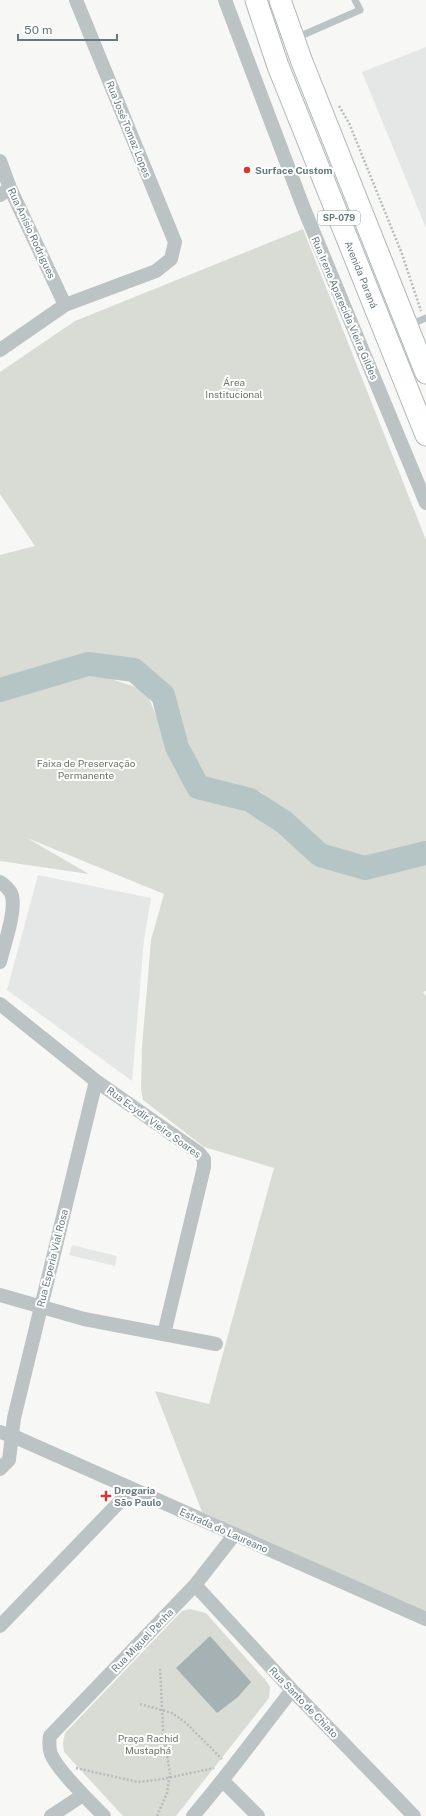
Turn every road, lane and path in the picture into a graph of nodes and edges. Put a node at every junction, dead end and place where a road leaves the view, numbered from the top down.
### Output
1 (76, 0) edge
2 (225, 0) edge
3 (256, 0) edge
4 (280, 0) edge
5 (355, 0) edge
6 (294, 39) junction
7 (338, 103) dead end
8 (0, 161) edge
9 (5, 191) edge
10 (65, 305) junction
11 (419, 321) edge
12 (0, 350) edge
13 (426, 373) edge
14 (426, 435) edge
15 (426, 503) edge
16 (0, 882) edge
17 (0, 962) edge
18 (0, 1004) edge
19 (96, 1081) junction
20 (0, 1295) edge
21 (40, 1307) junction
22 (164, 1334) junction
23 (216, 1344) dead end
24 (7, 1434) edge
25 (0, 1470) edge
26 (132, 1488) junction
27 (235, 1534) junction
28 (195, 1586) junction
29 (426, 1620) edge
30 (0, 1626) edge
31 (160, 1667) dead end
32 (292, 1690) junction
33 (140, 1704) dead end
34 (162, 1710) junction
35 (232, 1764) junction
36 (58, 1765) junction
37 (170, 1777) junction
38 (223, 1781) junction
39 (83, 1795) junction
40 (51, 1816) edge
41 (104, 1816) edge
42 (157, 1816) edge
43 (193, 1816) edge
44 (258, 1816) edge
45 (414, 1816) edge

1 - 10 street, Rua José Tomaz Lopes
2 - 15 street, Rua Irene Aparecida Vieira Gildes
3 - 14 main road, Avenida Paraná / SP-079
4 - 6 main road, SP-079
5 - 6 lane
6 - 11 main road, SP-079
7 - 11 path
8 - 9 street, Rua Anísio Rodrigues
9 - 10 street, Rua Anísio Rodrigues
10 - 12 street
11 - 13 main road, SP-079
16 - 17 street
18 - 19 street, Rua Ecydir Vieira Soares
19 - 21 street, Rua Esperia Vial Rosa
19 - 22 street, Rua Ecydir Vieira Soares
20 - 21 street
21 - 22 street
21 - 24 street, Rua Esperia Vial Rosa
22 - 23 street
24 - 25 street, Rua Esperia Vial Rosa
24 - 26 street, Estrada do Laureano
26 - 27 street, Estrada do Laureano
26 - 30 street
27 - 28 street, Rua Miguel Penha
27 - 29 street, Estrada do Laureano
28 - 32 street, Rua Santo de Chiato
28 - 36 street, Rua Miguel Penha
31 - 34 path
32 - 35 street
32 - 45 street, Rua Santo de Chiato
33 - 34 path
34 - 35 path
34 - 37 path
35 - 37 path
35 - 38 street
36 - 37 path
36 - 39 street
37 - 42 path
38 - 43 street
38 - 44 street
39 - 40 street
39 - 41 street

